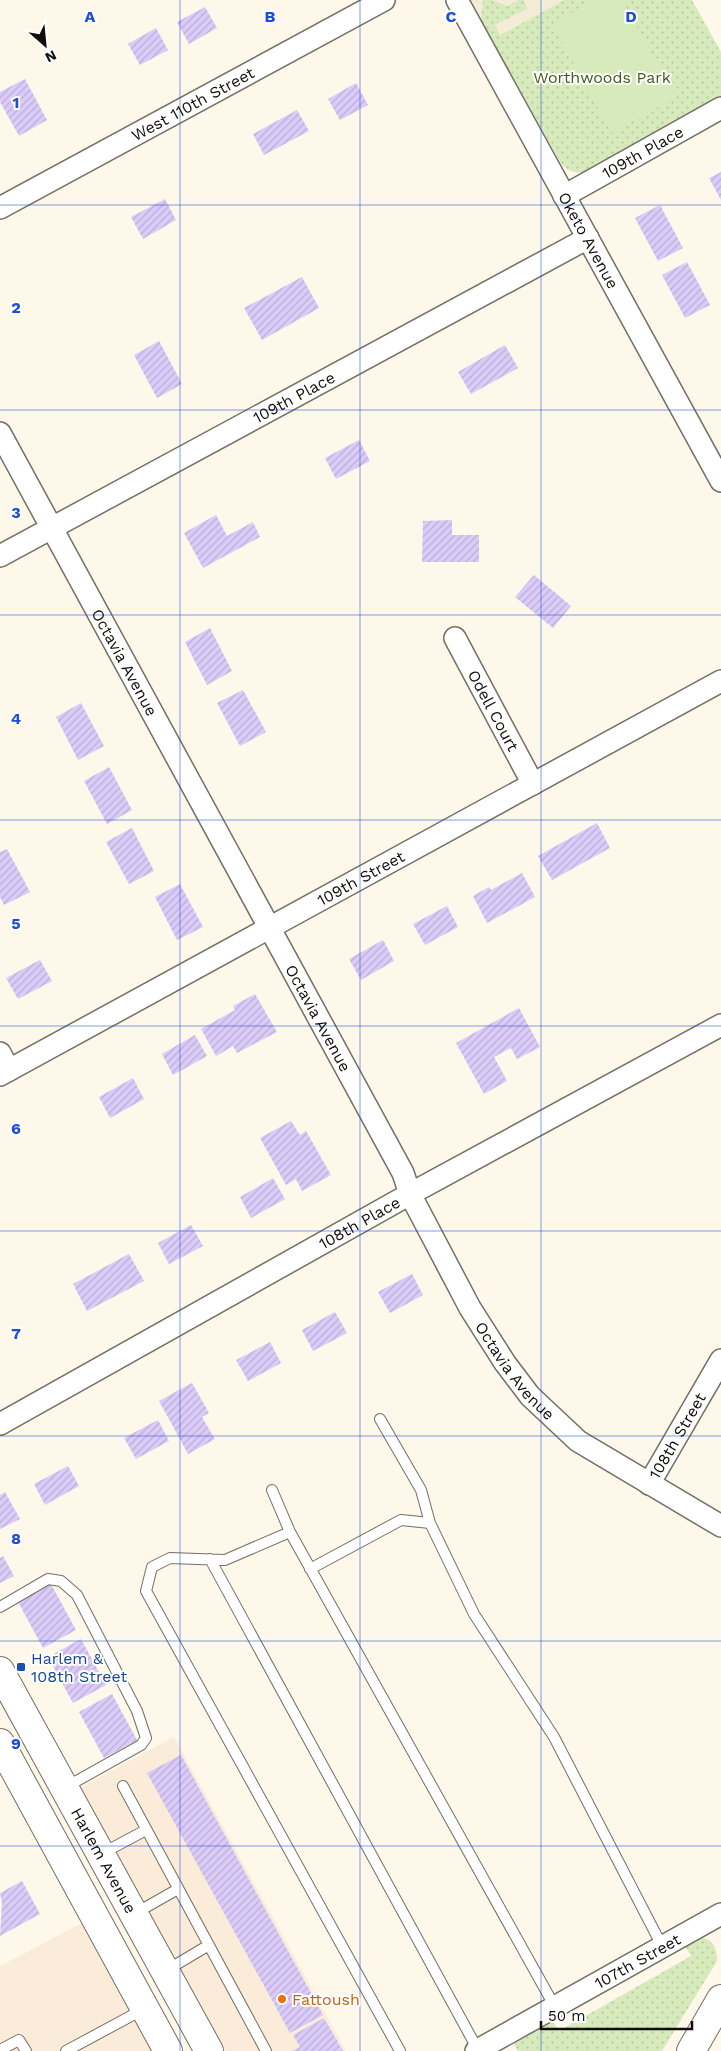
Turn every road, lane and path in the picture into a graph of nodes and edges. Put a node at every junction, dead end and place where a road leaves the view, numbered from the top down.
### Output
1 (384, 0) edge
2 (457, 0) edge
3 (721, 108) edge
4 (564, 196) junction
5 (0, 208) edge
6 (588, 238) junction
7 (0, 433) edge
8 (721, 481) edge
9 (51, 528) junction
10 (0, 556) edge
11 (455, 638) dead end
12 (721, 681) edge
13 (533, 784) junction
14 (268, 928) junction
15 (721, 1025) edge
16 (3, 1066) edge
17 (410, 1194) junction
18 (721, 1360) edge
19 (380, 1419) dead end
20 (0, 1424) edge
21 (649, 1484) junction
22 (272, 1490) dead end
23 (430, 1523) junction
24 (721, 1526) edge
25 (290, 1532) junction
26 (210, 1560) junction
27 (310, 1569) junction
28 (0, 1607) edge
29 (0, 1671) edge
30 (0, 1743) edge
31 (123, 1786) dead end
32 (64, 1788) junction
33 (146, 1830) junction
34 (101, 1855) junction
35 (178, 1889) junction
36 (721, 1914) edge
37 (134, 1915) junction
38 (209, 1945) junction
39 (662, 1946) junction
40 (165, 1972) junction
41 (721, 1999) edge
42 (555, 2007) junction
43 (145, 2008) junction
44 (0, 2050) edge
45 (477, 2050) edge
46 (26, 2051) edge
47 (66, 2051) edge
48 (168, 2051) edge
49 (209, 2051) edge
50 (266, 2051) edge
51 (400, 2051) edge
52 (691, 2051) edge

1 - 5 street, West 110th Street
2 - 4 street, Oketo Avenue
3 - 4 street, 109th Place
4 - 6 street, Oketo Avenue
6 - 8 street, Oketo Avenue
6 - 9 street, 109th Place
7 - 9 street, Octavia Avenue
9 - 10 street, 109th Place
9 - 14 street, Octavia Avenue
11 - 13 street, Odell Court
12 - 13 street, 109th Street
13 - 14 street, 109th Street
14 - 16 street, 109th Street
14 - 17 street, Octavia Avenue
15 - 17 street, 108th Place
17 - 20 street, 108th Place
17 - 21 street, Octavia Avenue
18 - 21 street, 108th Street
19 - 23 lane
21 - 24 street, Octavia Avenue
22 - 25 lane
23 - 27 lane
23 - 39 lane
25 - 26 lane
25 - 27 lane
26 - 45 lane
26 - 51 lane
27 - 42 lane
28 - 32 lane
29 - 32 main road, Harlem Avenue
30 - 43 main road
31 - 33 lane
32 - 34 main road, Harlem Avenue
33 - 34 lane
33 - 35 lane
34 - 37 main road, Harlem Avenue
35 - 37 lane
35 - 38 lane
36 - 39 street, 107th Street
37 - 40 main road, Harlem Avenue
38 - 40 lane
38 - 50 lane
39 - 42 street, 107th Street
40 - 49 main road, Harlem Avenue
41 - 52 main road
42 - 45 street, 107th Street
43 - 47 lane
43 - 48 main road
44 - 46 lane

